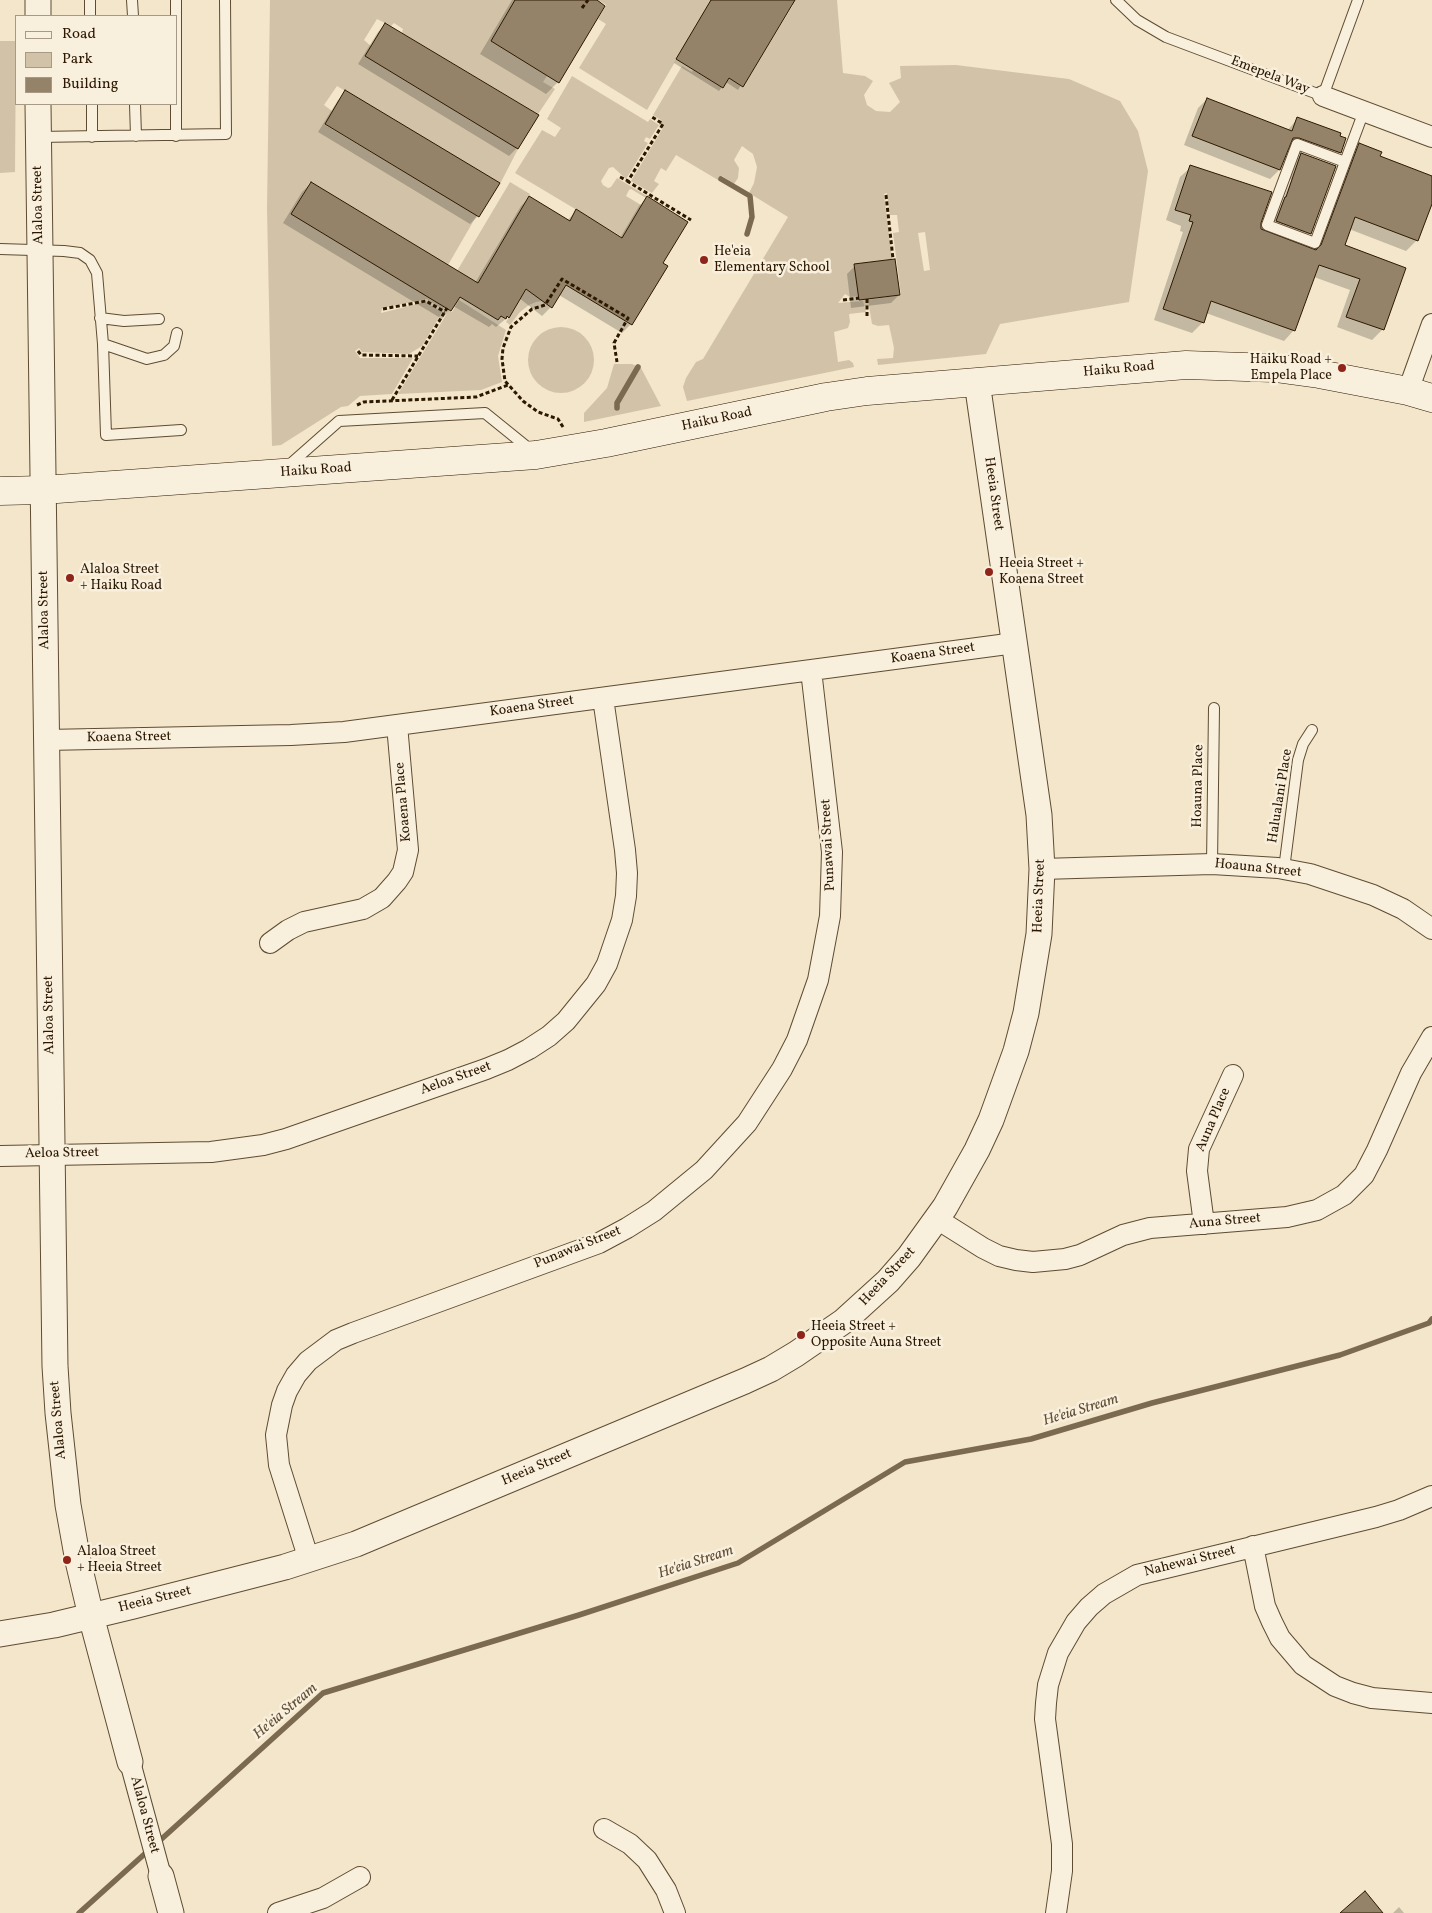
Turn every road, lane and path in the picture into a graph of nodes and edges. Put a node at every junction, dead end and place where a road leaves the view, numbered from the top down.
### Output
1 (38, 0) edge
2 (90, 0) edge
3 (132, 0) edge
4 (176, 0) edge
5 (225, 0) edge
6 (588, 0) edge
7 (1116, 0) edge
8 (1358, 0) edge
9 (582, 8) dead end
10 (38, 15) edge
11 (90, 15) edge
12 (133, 15) edge
13 (176, 15) edge
14 (1323, 96) junction
15 (38, 105) edge
16 (92, 105) edge
17 (135, 105) edge
18 (176, 105) edge
19 (1364, 111) junction
20 (652, 117) dead end
21 (136, 136) junction
22 (176, 136) junction
23 (38, 137) junction
24 (92, 137) junction
25 (1432, 137) edge
26 (1345, 162) junction
27 (620, 177) dead end
28 (628, 181) junction
29 (886, 195) dead end
30 (691, 220) dead end
31 (0, 249) edge
32 (40, 249) junction
33 (893, 259) dead end
34 (859, 298) dead end
35 (866, 299) dead end
36 (843, 300) dead end
37 (383, 309) dead end
38 (867, 316) dead end
39 (100, 318) junction
40 (159, 319) dead end
41 (1432, 324) edge
42 (177, 334) dead end
43 (103, 344) junction
44 (358, 351) dead end
45 (418, 356) junction
46 (616, 362) dead end
47 (978, 382) junction
48 (1420, 395) edge
49 (392, 400) dead end
50 (563, 427) dead end
51 (181, 430) dead end
52 (536, 455) junction
53 (280, 473) junction
54 (43, 490) junction
55 (0, 491) edge
56 (1015, 643) junction
57 (811, 670) junction
58 (603, 698) junction
59 (1214, 708) dead end
60 (397, 725) junction
61 (1312, 730) dead end
62 (46, 740) junction
63 (1212, 864) junction
64 (1042, 869) junction
65 (1284, 869) junction
66 (1432, 929) edge
67 (270, 943) dead end
68 (1432, 1037) edge
69 (1233, 1075) dead end
70 (52, 1154) junction
71 (0, 1156) edge
72 (937, 1218) junction
73 (1204, 1224) junction
74 (1432, 1496) edge
75 (1253, 1546) junction
76 (310, 1560) junction
77 (91, 1616) junction
78 (0, 1634) edge
79 (1432, 1703) edge
80 (130, 1762) joint
81 (604, 1829) dead end
82 (161, 1876) joint
83 (360, 1877) dead end
84 (171, 1913) edge
85 (278, 1913) edge
86 (675, 1913) edge
87 (1056, 1913) edge

1 - 10 street
2 - 11 lane
3 - 12 lane
4 - 13 lane
5 - 22 lane
6 - 9 path
7 - 14 lane, Emepela Way
8 - 14 lane
14 - 19 street, Emepela Way
15 - 23 street, Alaloa Street
16 - 24 lane
17 - 21 lane
18 - 22 lane
19 - 25 street, Emepela Way
19 - 26 lane
20 - 28 path
21 - 22 lane
21 - 24 lane
23 - 24 lane
23 - 32 street, Alaloa Street
26 - 26 lane
27 - 28 path
28 - 30 path
29 - 33 path
31 - 32 lane
32 - 39 lane
32 - 54 street, Alaloa Street
34 - 36 path
35 - 38 path
37 - 45 path
39 - 40 lane
39 - 43 lane
41 - 48 street
42 - 43 lane
43 - 51 lane
44 - 45 path
45 - 49 path
46 - 50 path
47 - 48 main road, Haiku Road
47 - 52 main road, Haiku Road
47 - 56 street, Heeia Street
52 - 53 main road, Haiku Road
52 - 53 lane
53 - 54 main road, Haiku Road
54 - 55 main road, Haiku Road
54 - 62 street, Alaloa Street
56 - 57 street, Koaena Street
56 - 64 street, Heeia Street
57 - 58 street, Koaena Street
57 - 76 street, Punawai Street
58 - 60 street, Koaena Street
58 - 70 street, Aeloa Street
59 - 63 lane, Hoauna Place
60 - 62 street, Koaena Street
60 - 67 street, Koaena Place
61 - 65 lane, Halualani Place
62 - 70 street, Alaloa Street
63 - 64 street, Hoauna Street
63 - 65 street, Hoauna Street
64 - 72 street, Heeia Street
65 - 66 street, Hoauna Street
68 - 73 street, Auna Street
69 - 73 street, Auna Place
70 - 71 street, Aeloa Street
70 - 77 street, Alaloa Street
72 - 73 street, Auna Street
72 - 76 street, Heeia Street
74 - 75 street, Nahewai Street
75 - 79 street
75 - 87 street, Nahewai Street
76 - 77 street, Heeia Street
77 - 78 street, Heeia Street
77 - 80 street, Alaloa Street
80 - 82 street, Alaloa Street
81 - 86 street
82 - 84 street, Alaloa Street
83 - 85 street

